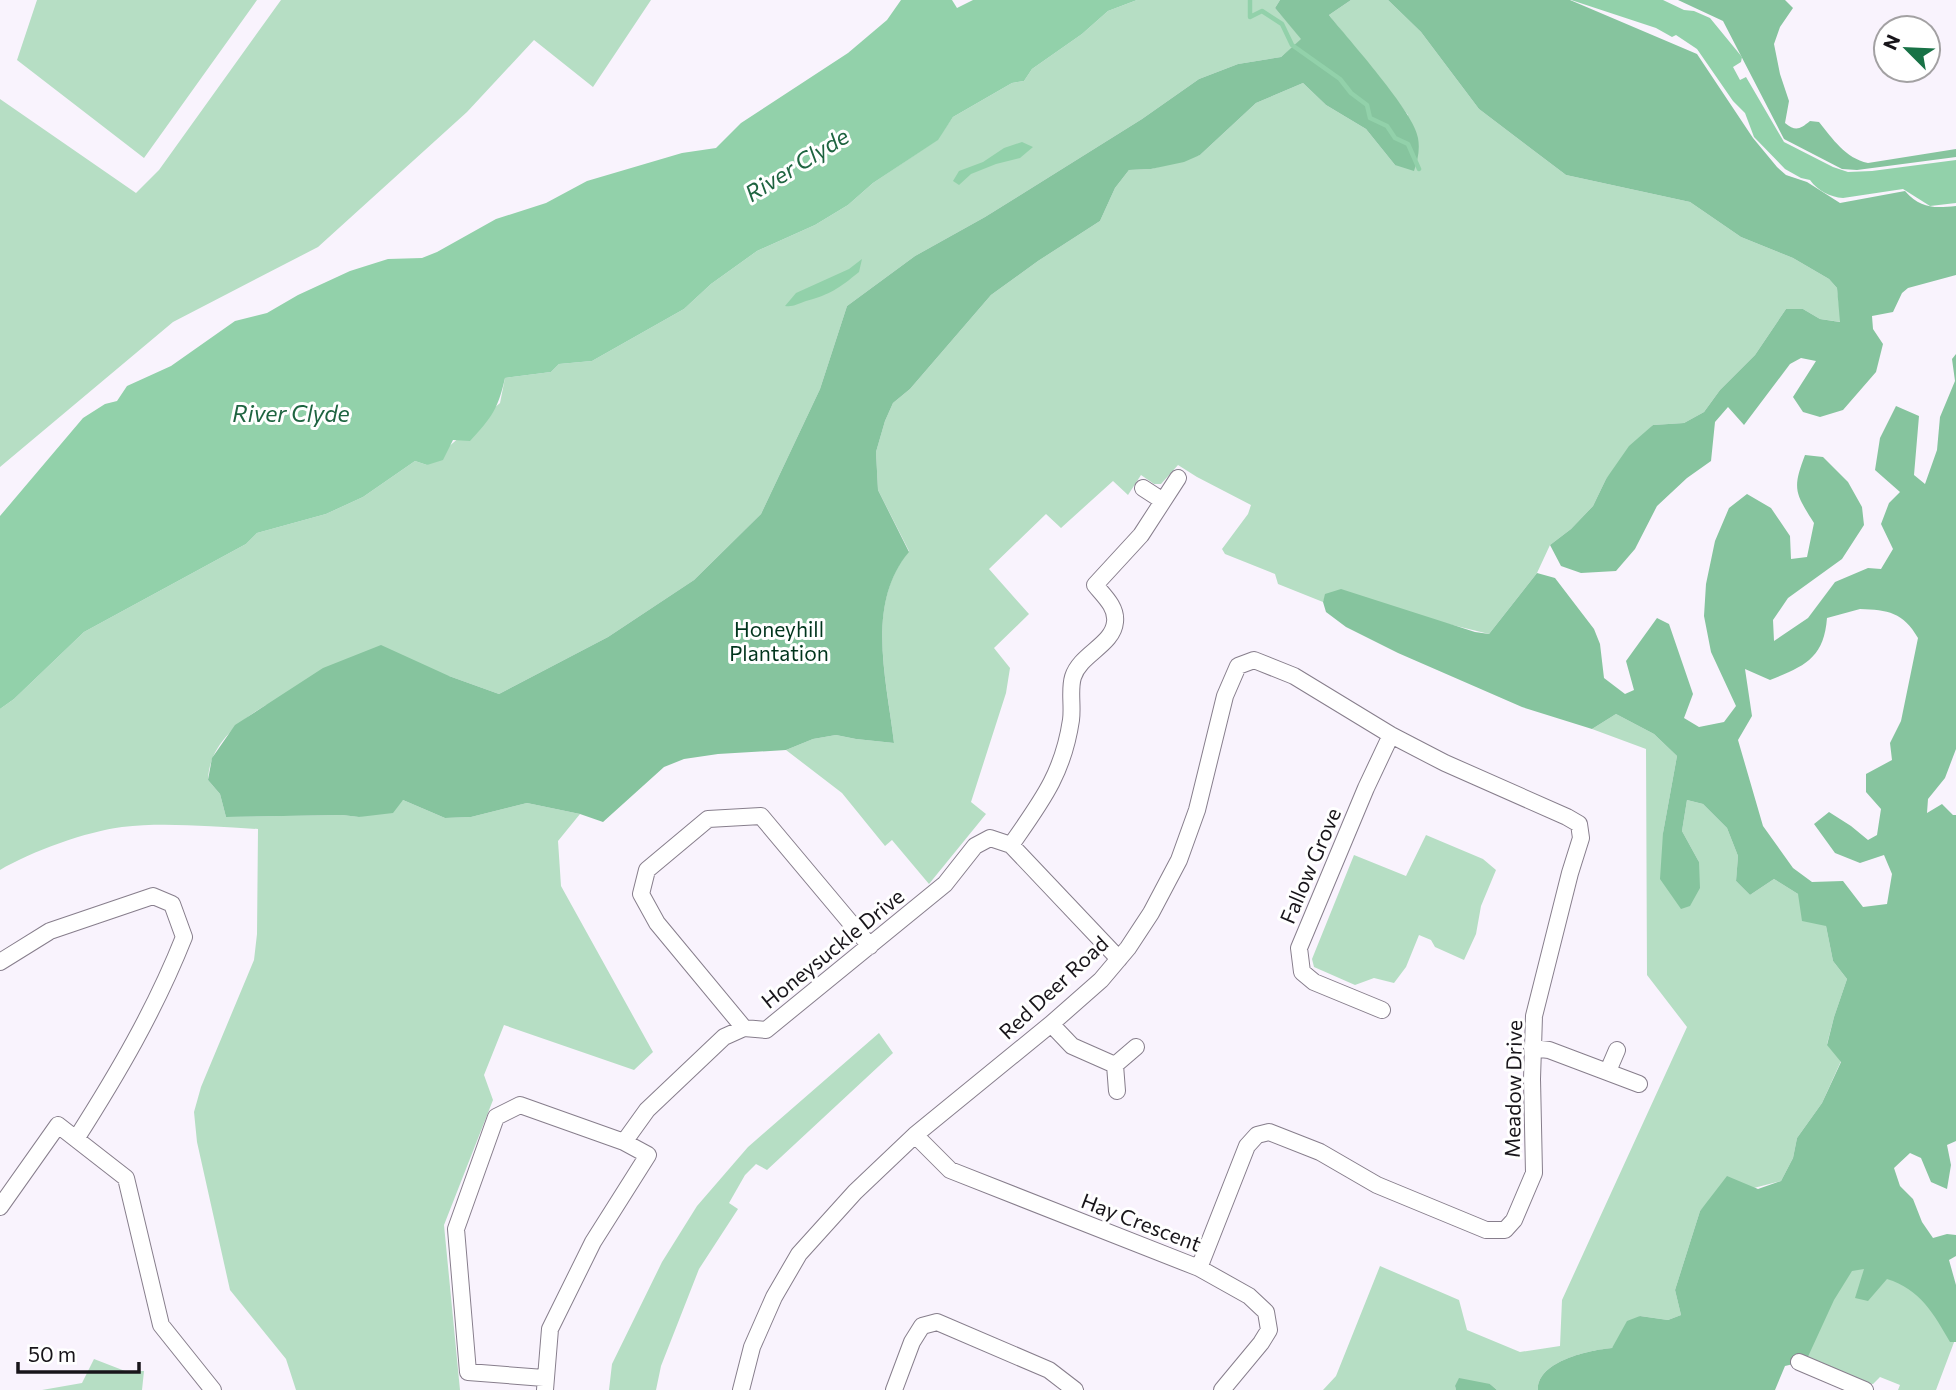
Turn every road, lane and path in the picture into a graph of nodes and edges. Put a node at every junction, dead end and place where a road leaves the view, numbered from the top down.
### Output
1 (1178, 478) dead end
2 (1143, 488) dead end
3 (1163, 501) junction
4 (1391, 735) junction
5 (1011, 845) junction
6 (870, 946) junction
7 (1119, 959) junction
8 (0, 961) edge
9 (1382, 1010) dead end
10 (1051, 1024) junction
11 (744, 1028) junction
12 (1136, 1047) dead end
13 (1532, 1048) junction
14 (1617, 1050) dead end
15 (1115, 1065) junction
16 (1608, 1071) junction
17 (1639, 1084) dead end
18 (1117, 1091) dead end
19 (915, 1135) junction
20 (76, 1139) junction
21 (624, 1142) junction
22 (0, 1207) edge
23 (1199, 1268) junction
24 (1799, 1362) dead end
25 (545, 1384) edge
26 (213, 1390) edge
27 (741, 1390) edge
28 (894, 1390) edge
29 (1074, 1390) edge
30 (1222, 1390) edge
31 (1865, 1390) edge

1 - 3 street
2 - 3 street
3 - 5 street
4 - 7 street, Red Deer Road
4 - 9 street, Fallow Grove
4 - 13 street, Meadow Drive
5 - 6 street, Honeysuckle Drive
5 - 7 street
6 - 11 street, Honeysuckle Drive
6 - 11 street
7 - 10 street, Red Deer Road
8 - 20 street
10 - 15 street
10 - 19 street, Red Deer Road
11 - 21 street, Honeysuckle Drive
12 - 15 street
13 - 16 street
13 - 23 street, Meadow Drive
14 - 16 street
15 - 18 street
16 - 17 street
19 - 23 street, Hay Crescent
19 - 27 street, Red Deer Road
20 - 22 street
20 - 26 street
21 - 25 street
21 - 25 street
23 - 30 street, Hay Crescent
24 - 31 street
28 - 29 street

